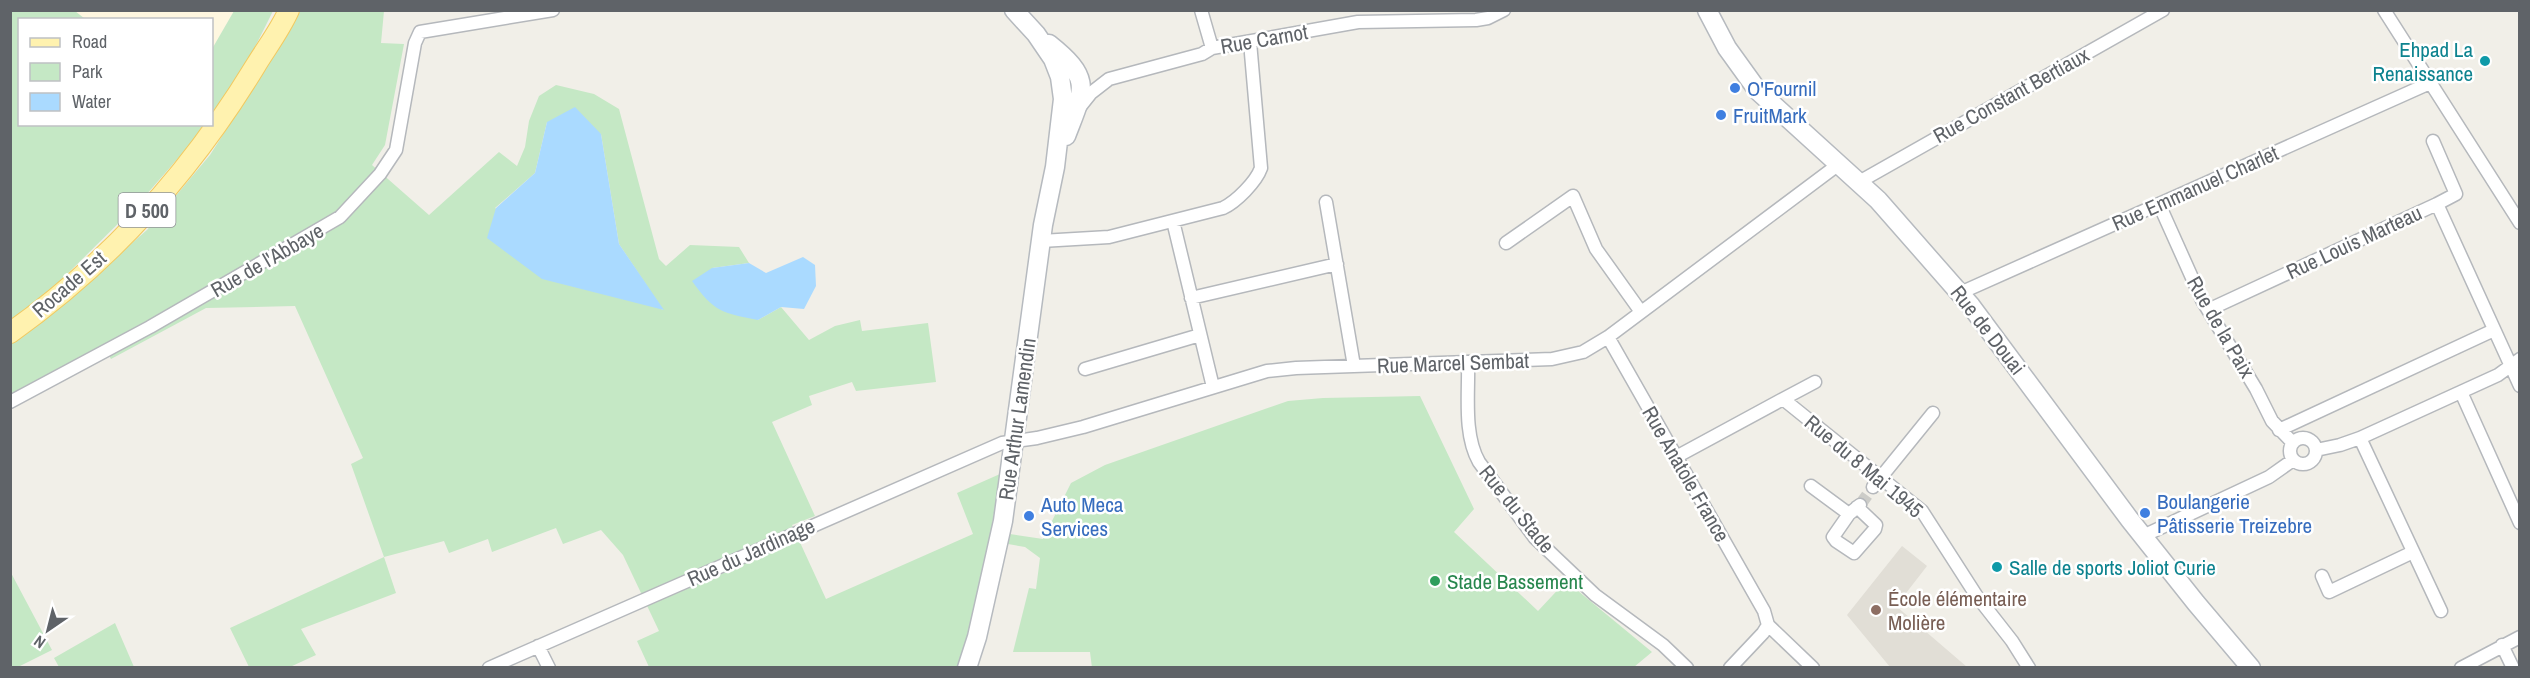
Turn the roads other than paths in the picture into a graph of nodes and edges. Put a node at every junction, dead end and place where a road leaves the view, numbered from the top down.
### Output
1 (280, 10) edge
2 (290, 10) edge
3 (554, 10) edge
4 (1014, 10) edge
5 (1202, 10) edge
6 (1504, 10) edge
7 (1707, 10) edge
8 (2163, 10) edge
9 (2384, 10) edge
10 (1036, 34) junction
11 (1250, 42) junction
12 (1212, 48) junction
13 (1053, 59) junction
14 (257, 62) junction
15 (1080, 79) junction
16 (1109, 79) junction
17 (2430, 83) junction
18 (1076, 111) junction
19 (2433, 141) dead end
20 (1839, 164) junction
21 (1055, 167) junction
22 (1859, 182) junction
23 (1326, 202) dead end
24 (2159, 204) junction
25 (2437, 204) junction
26 (1173, 221) junction
27 (2520, 223) edge
28 (1041, 241) junction
29 (1506, 243) dead end
30 (1337, 264) junction
31 (1960, 293) junction
32 (1191, 298) junction
33 (2208, 310) junction
34 (1641, 312) junction
35 (2494, 330) junction
36 (10, 333) edge
37 (1200, 335) junction
38 (1608, 337) junction
39 (1468, 362) junction
40 (2515, 363) edge
41 (1354, 366) junction
42 (1085, 369) dead end
43 (1815, 382) dead end
44 (2520, 386) edge
45 (1213, 387) junction
46 (2461, 392) junction
47 (1783, 399) junction
48 (10, 402) edge
49 (1933, 413) dead end
50 (2279, 430) junction
51 (2360, 438) junction
52 (1014, 441) junction
53 (2293, 443) junction
54 (2316, 450) junction
55 (1676, 457) junction
56 (2293, 460) junction
57 (1881, 477) junction
58 (1811, 486) dead end
59 (1873, 488) tunnel mouth
60 (1855, 509) dead end
61 (2520, 524) edge
62 (2143, 536) junction
63 (2413, 552) junction
64 (2322, 576) dead end
65 (2441, 611) dead end
66 (1768, 625) junction
67 (2520, 637) edge
68 (2502, 645) junction
69 (538, 646) junction
70 (489, 668) edge
71 (549, 668) edge
72 (967, 668) edge
73 (1687, 668) edge
74 (1730, 668) edge
75 (1814, 668) edge
76 (2029, 668) edge
77 (2251, 668) edge
78 (2461, 668) edge
79 (2513, 668) edge

1 - 14 main road, D 500
2 - 14 main road, D 500
3 - 48 street, Rue de l'Abbaye
4 - 10 street
5 - 12 street
6 - 11 street, Rue Carnot
7 - 20 street, Rue de Douai
8 - 22 street, Rue Constant Bertiaux
9 - 17 street
10 - 13 street
10 - 15 street
11 - 12 street, Rue Carnot
11 - 26 street
12 - 16 street, Rue Carnot
13 - 15 street
13 - 21 street
14 - 36 main road, Rocade Est / D 500
15 - 16 street
15 - 18 street
16 - 18 street, Rue Carnot
17 - 24 street, Rue Emmanuel Charlet
17 - 27 street
18 - 21 street
19 - 25 street
20 - 22 street, Rue de Douai
20 - 34 street, Rue Marcel Sembat
21 - 28 street, Rue Arthur Lamendin
22 - 31 street, Rue de Douai
23 - 30 street
24 - 31 street, Rue Emmanuel Charlet
24 - 33 street, Rue de la Paix
25 - 33 street, Rue Louis Marteau
25 - 35 street, Rue Louis Marteau
26 - 28 street
26 - 32 street
28 - 52 street, Rue Arthur Lamendin
29 - 34 street
30 - 32 street
30 - 41 street
31 - 62 street, Rue de Douai
32 - 37 street
33 - 50 street, Rue de la Paix
34 - 38 street, Rue Marcel Sembat
35 - 40 street, Rue Louis Marteau
35 - 50 street
37 - 42 street
37 - 45 street
38 - 39 street, Rue Marcel Sembat
38 - 55 street, Rue Anatole France
39 - 41 street, Rue Marcel Sembat
39 - 73 street, Rue du Stade
40 - 44 street, Rue Louis Marteau
40 - 46 street
41 - 45 street, Rue Marcel Sembat
43 - 47 street
45 - 52 street, Rue Marcel Sembat
46 - 51 street
46 - 61 street
47 - 55 street
47 - 57 street, Rue du 8 Mai 1945
49 - 57 street
50 - 53 street, Rue de la Paix
51 - 54 street
51 - 63 street
52 - 69 street, Rue du Jardinage
52 - 72 street, Rue Arthur Lamendin
53 - 54 street
53 - 56 street
54 - 56 street
55 - 66 street, Rue Anatole France
56 - 62 street
57 - 59 street
57 - 76 street, Rue du 8 Mai 1945
58 - 60 street
62 - 77 street, Rue de Douai
63 - 64 street
63 - 65 street
66 - 74 street
66 - 75 street
67 - 68 street
68 - 78 street
68 - 79 street
69 - 70 street, Rue du Jardinage
69 - 71 street

